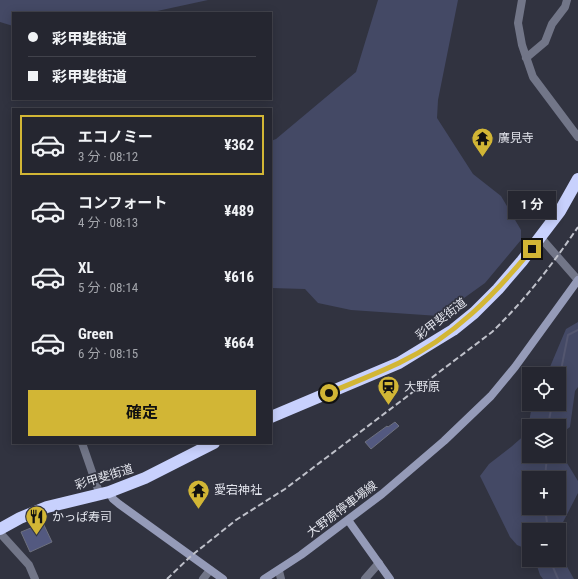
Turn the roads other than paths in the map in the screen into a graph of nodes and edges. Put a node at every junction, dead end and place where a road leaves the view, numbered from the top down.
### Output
1 (522, 0) edge
2 (567, 0) edge
3 (526, 58) junction
4 (578, 137) edge
5 (578, 179) edge
6 (541, 238) junction
7 (578, 280) edge
8 (272, 417) edge
9 (82, 444) edge
10 (212, 444) edge
11 (104, 494) junction
12 (348, 520) junction
13 (0, 529) edge
14 (0, 534) edge
15 (379, 563) junction
16 (210, 570) junction
17 (280, 575) edge
18 (35, 579) edge
19 (203, 579) edge
20 (223, 579) edge
21 (264, 579) edge
22 (365, 579) edge
23 (390, 579) edge

1 - 3 street
2 - 3 street
3 - 4 street
5 - 6 highway, 彩甲斐街道
6 - 7 street
6 - 8 highway, 彩甲斐街道
7 - 12 main road, 大野原停車場線
9 - 11 street
10 - 11 highway, 彩甲斐街道
11 - 13 highway, 彩甲斐街道
11 - 16 main road
12 - 15 main road
12 - 17 main road, 大野原停車場線
14 - 18 street
15 - 22 street
15 - 23 main road
16 - 19 street
16 - 20 main road
17 - 21 main road, 大野原停車場線

